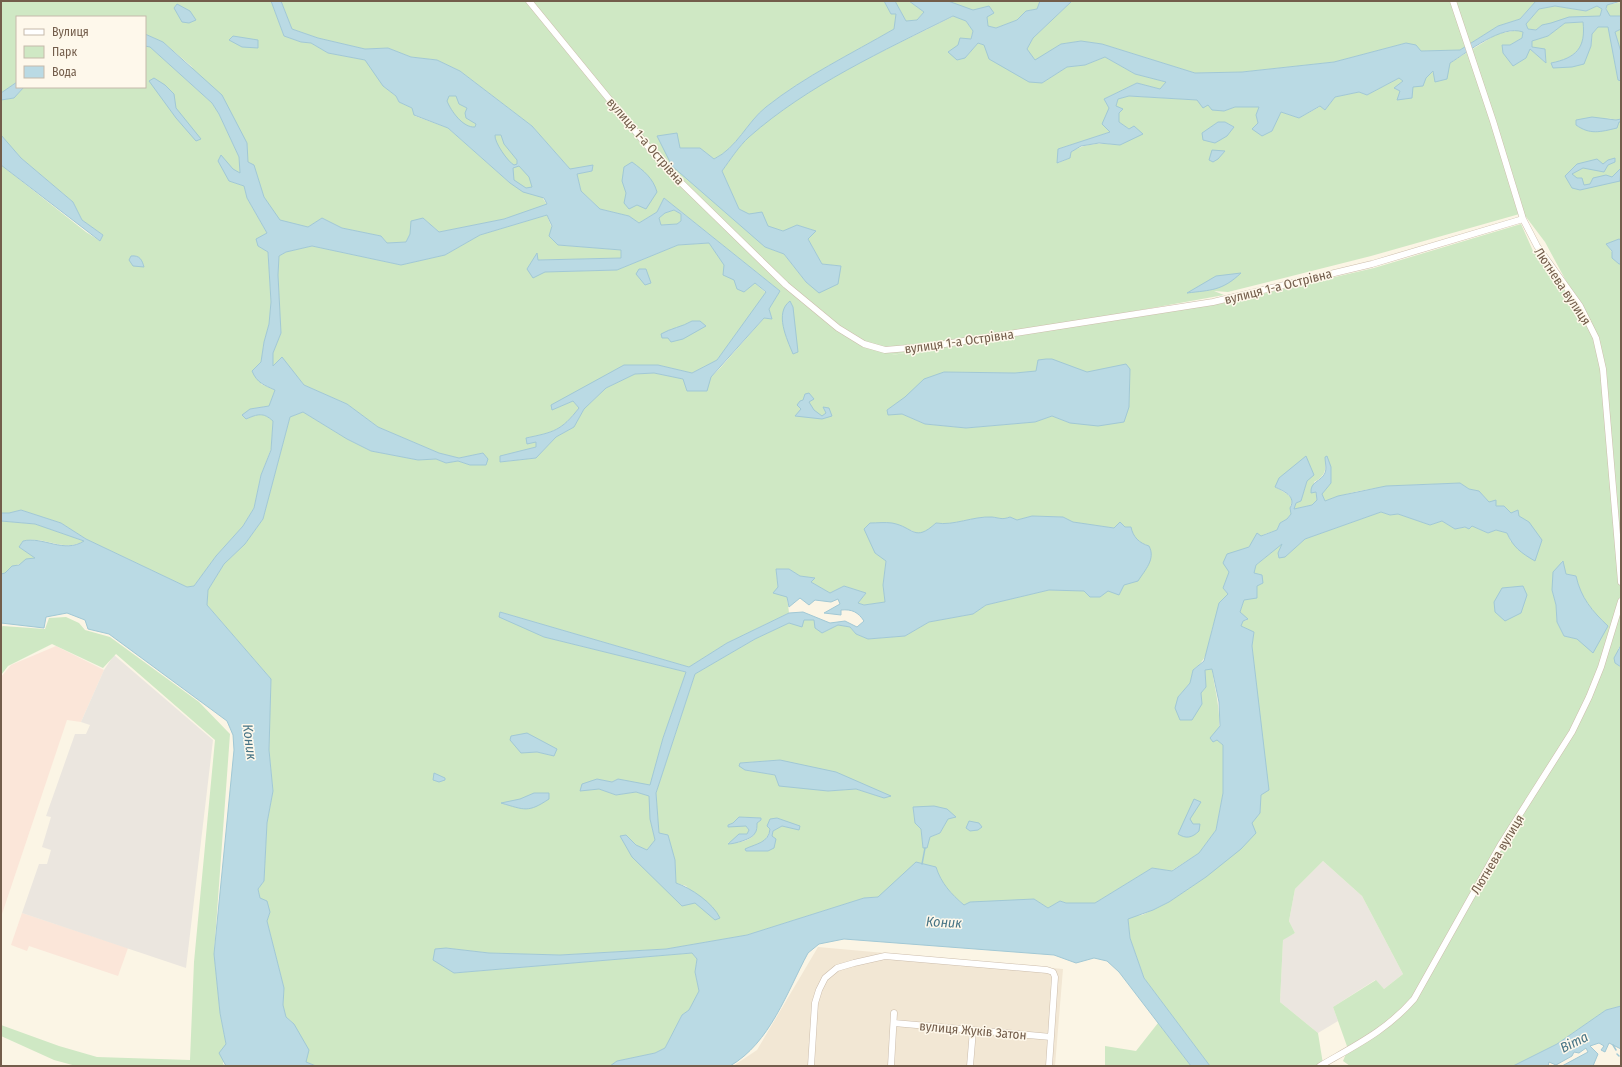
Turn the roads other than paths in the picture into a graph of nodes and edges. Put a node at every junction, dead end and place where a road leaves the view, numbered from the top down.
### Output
1 (529, 1) edge
2 (1453, 1) edge
3 (1523, 219) junction
4 (1621, 582) edge
5 (1621, 602) edge
6 (894, 1012) dead end
7 (894, 1023) junction
8 (972, 1030) junction
9 (1051, 1037) junction
10 (811, 1066) edge
11 (891, 1066) edge
12 (970, 1066) edge
13 (1049, 1066) edge
14 (1320, 1066) edge

1 - 3 street, вулиця 1-а Острівна
2 - 3 street, Лютнева вулиця
3 - 4 street, Лютнева вулиця
5 - 14 street, Лютнева вулиця
6 - 7 street
7 - 8 street, вулиця Жуків Затон
7 - 11 street
8 - 9 street, вулиця Жуків Затон
8 - 12 street
9 - 10 street
9 - 13 street

